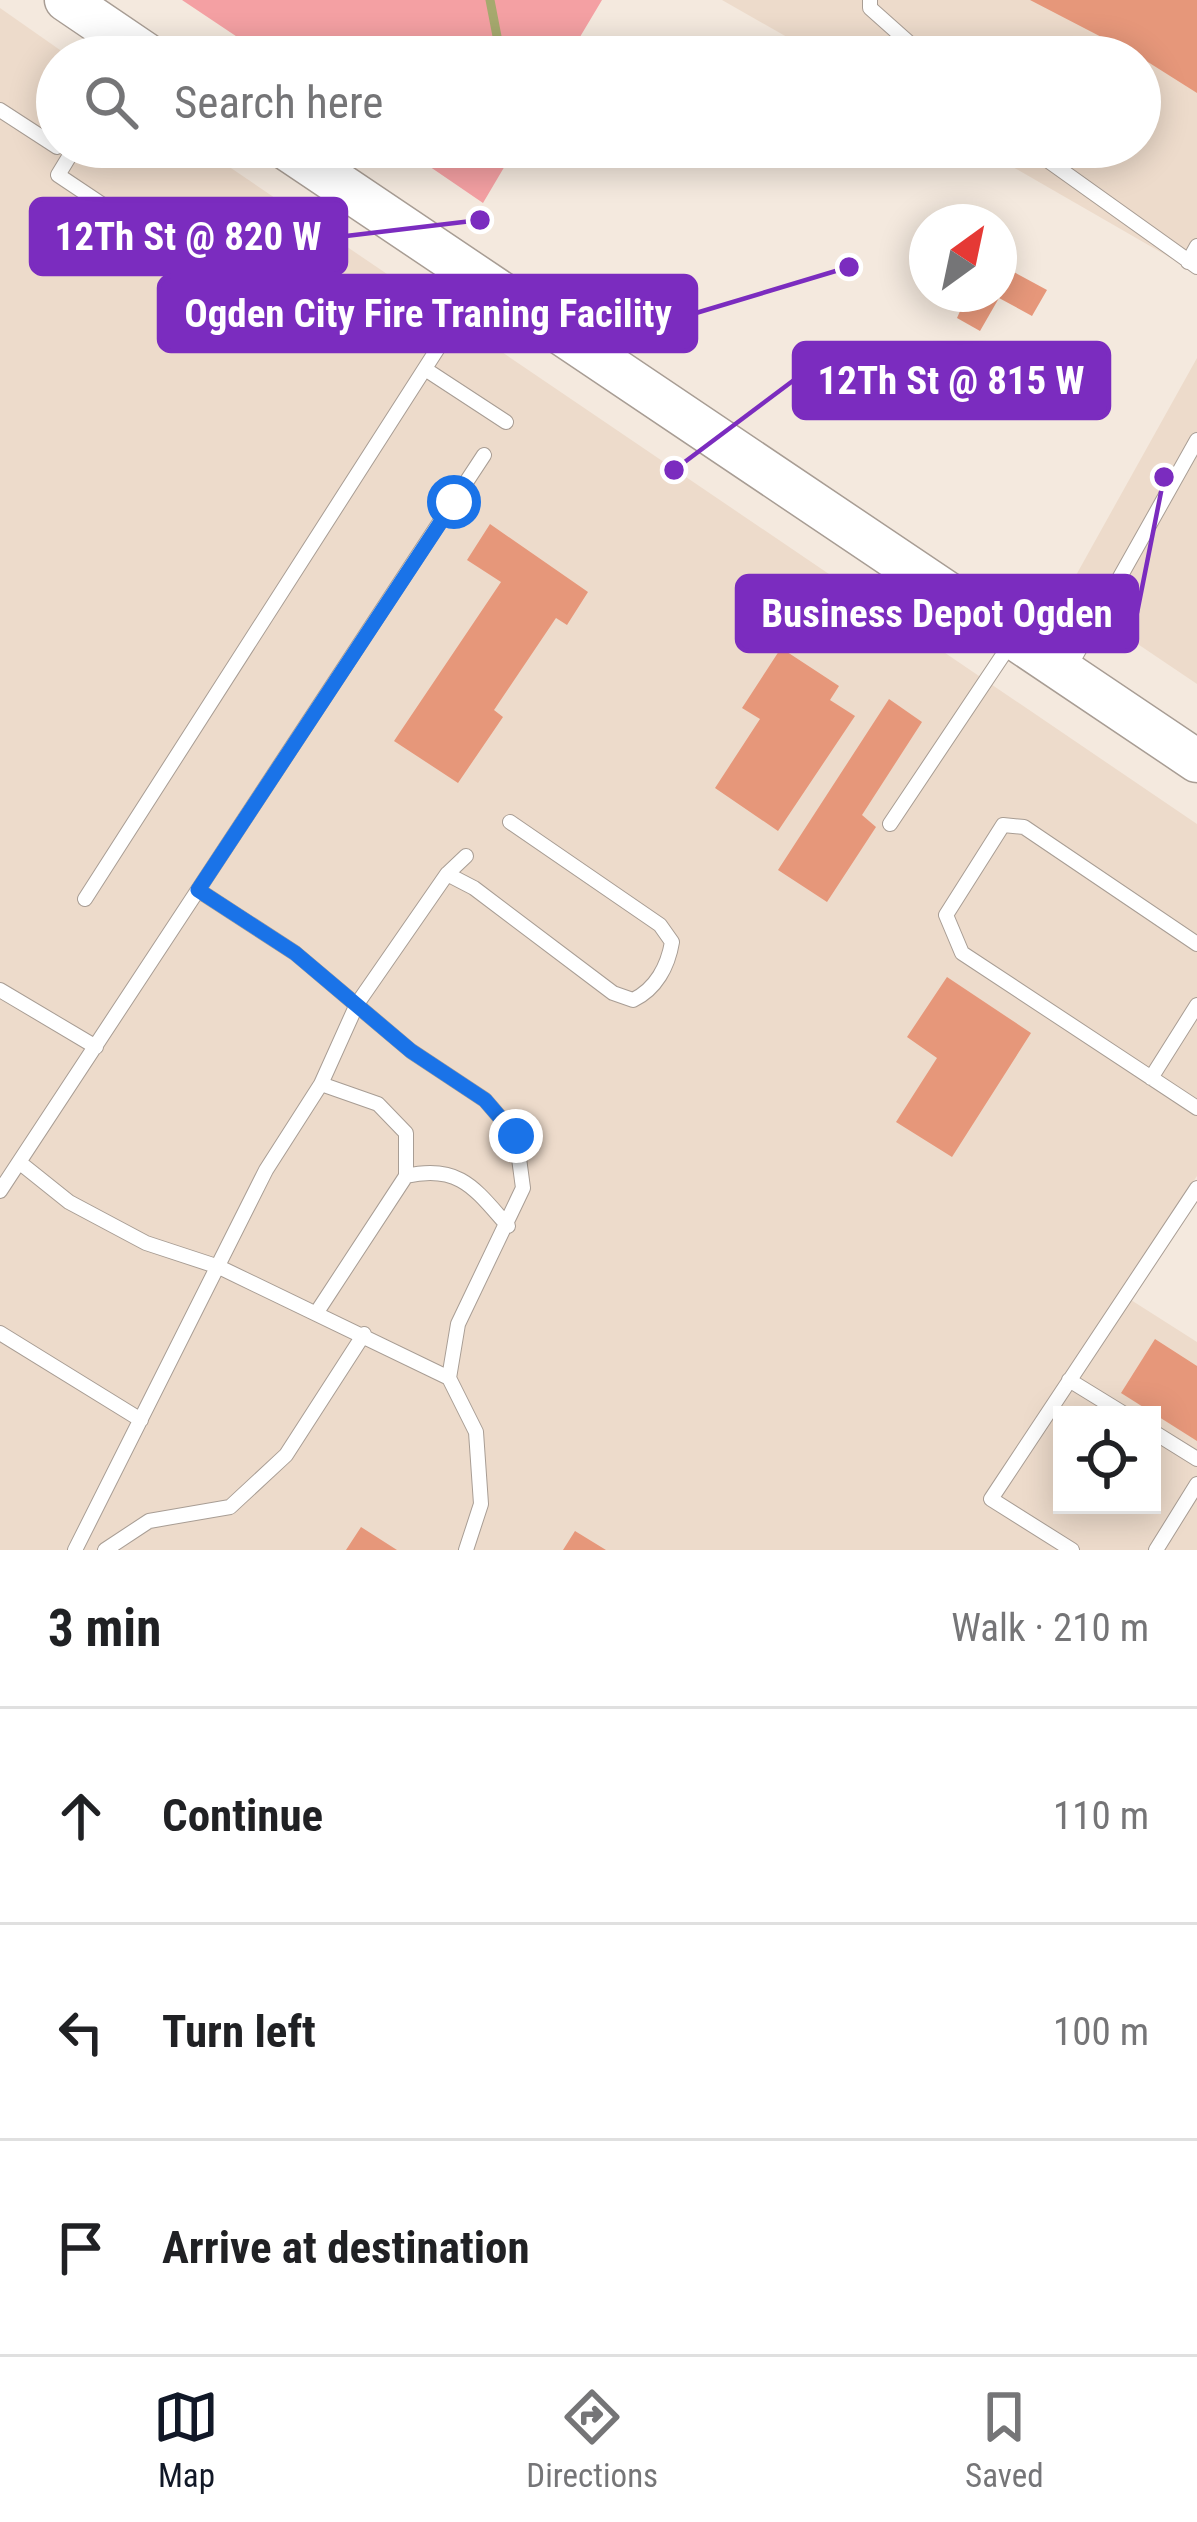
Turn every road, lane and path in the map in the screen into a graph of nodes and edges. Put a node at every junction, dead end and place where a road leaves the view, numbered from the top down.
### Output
1 (66, 0) edge
2 (870, 0) edge
3 (115, 36) edge
4 (901, 36) edge
5 (0, 110) edge
6 (36, 132) edge
7 (60, 168) edge
8 (315, 168) edge
9 (1058, 168) edge
10 (1197, 246) edge
11 (1193, 264) edge
12 (481, 280) junction
13 (284, 326) dead end
14 (425, 369) junction
15 (506, 422) dead end
16 (1197, 440) edge
17 (484, 455) dead end
18 (1014, 638) junction
19 (1066, 673) junction
20 (1197, 761) edge
21 (510, 822) dead end
22 (890, 824) dead end
23 (466, 856) dead end
24 (447, 874) junction
25 (198, 890) junction
26 (86, 899) dead end
27 (1197, 944) edge
28 (0, 990) edge
29 (357, 1004) junction
30 (1197, 1005) edge
31 (96, 1047) junction
32 (1151, 1078) junction
33 (321, 1084) junction
34 (1197, 1108) edge
35 (19, 1162) junction
36 (406, 1176) junction
37 (1197, 1188) edge
38 (0, 1191) edge
39 (508, 1226) junction
40 (219, 1267) junction
41 (316, 1312) junction
42 (0, 1334) edge
43 (364, 1334) junction
44 (449, 1378) junction
45 (1070, 1380) junction
46 (1112, 1406) edge
47 (141, 1420) junction
48 (1161, 1437) edge
49 (1197, 1459) edge
50 (1197, 1484) edge
51 (75, 1550) edge
52 (105, 1550) edge
53 (466, 1550) edge
54 (1072, 1550) edge
55 (1156, 1550) edge

1 - 3 main road
2 - 4 lane
5 - 6 lane
7 - 13 lane
8 - 12 main road
9 - 11 lane
10 - 11 lane
12 - 14 lane
12 - 18 main road
14 - 15 lane
14 - 26 lane
16 - 19 lane
17 - 25 lane
18 - 19 main road
18 - 22 lane
19 - 20 main road
21 - 24 lane
23 - 24 lane
24 - 29 lane
25 - 29 lane
25 - 31 lane
27 - 32 lane
28 - 31 lane
29 - 33 lane
29 - 39 lane
30 - 32 lane
31 - 35 lane
32 - 34 lane
33 - 36 lane
33 - 40 lane
35 - 38 lane
35 - 40 lane
36 - 39 lane
36 - 41 lane
37 - 45 lane
39 - 44 lane
40 - 41 lane
40 - 47 lane
41 - 43 lane
42 - 47 lane
43 - 44 lane
43 - 52 lane
44 - 53 lane
45 - 46 lane
45 - 54 lane
47 - 51 lane
48 - 49 lane
50 - 55 lane

